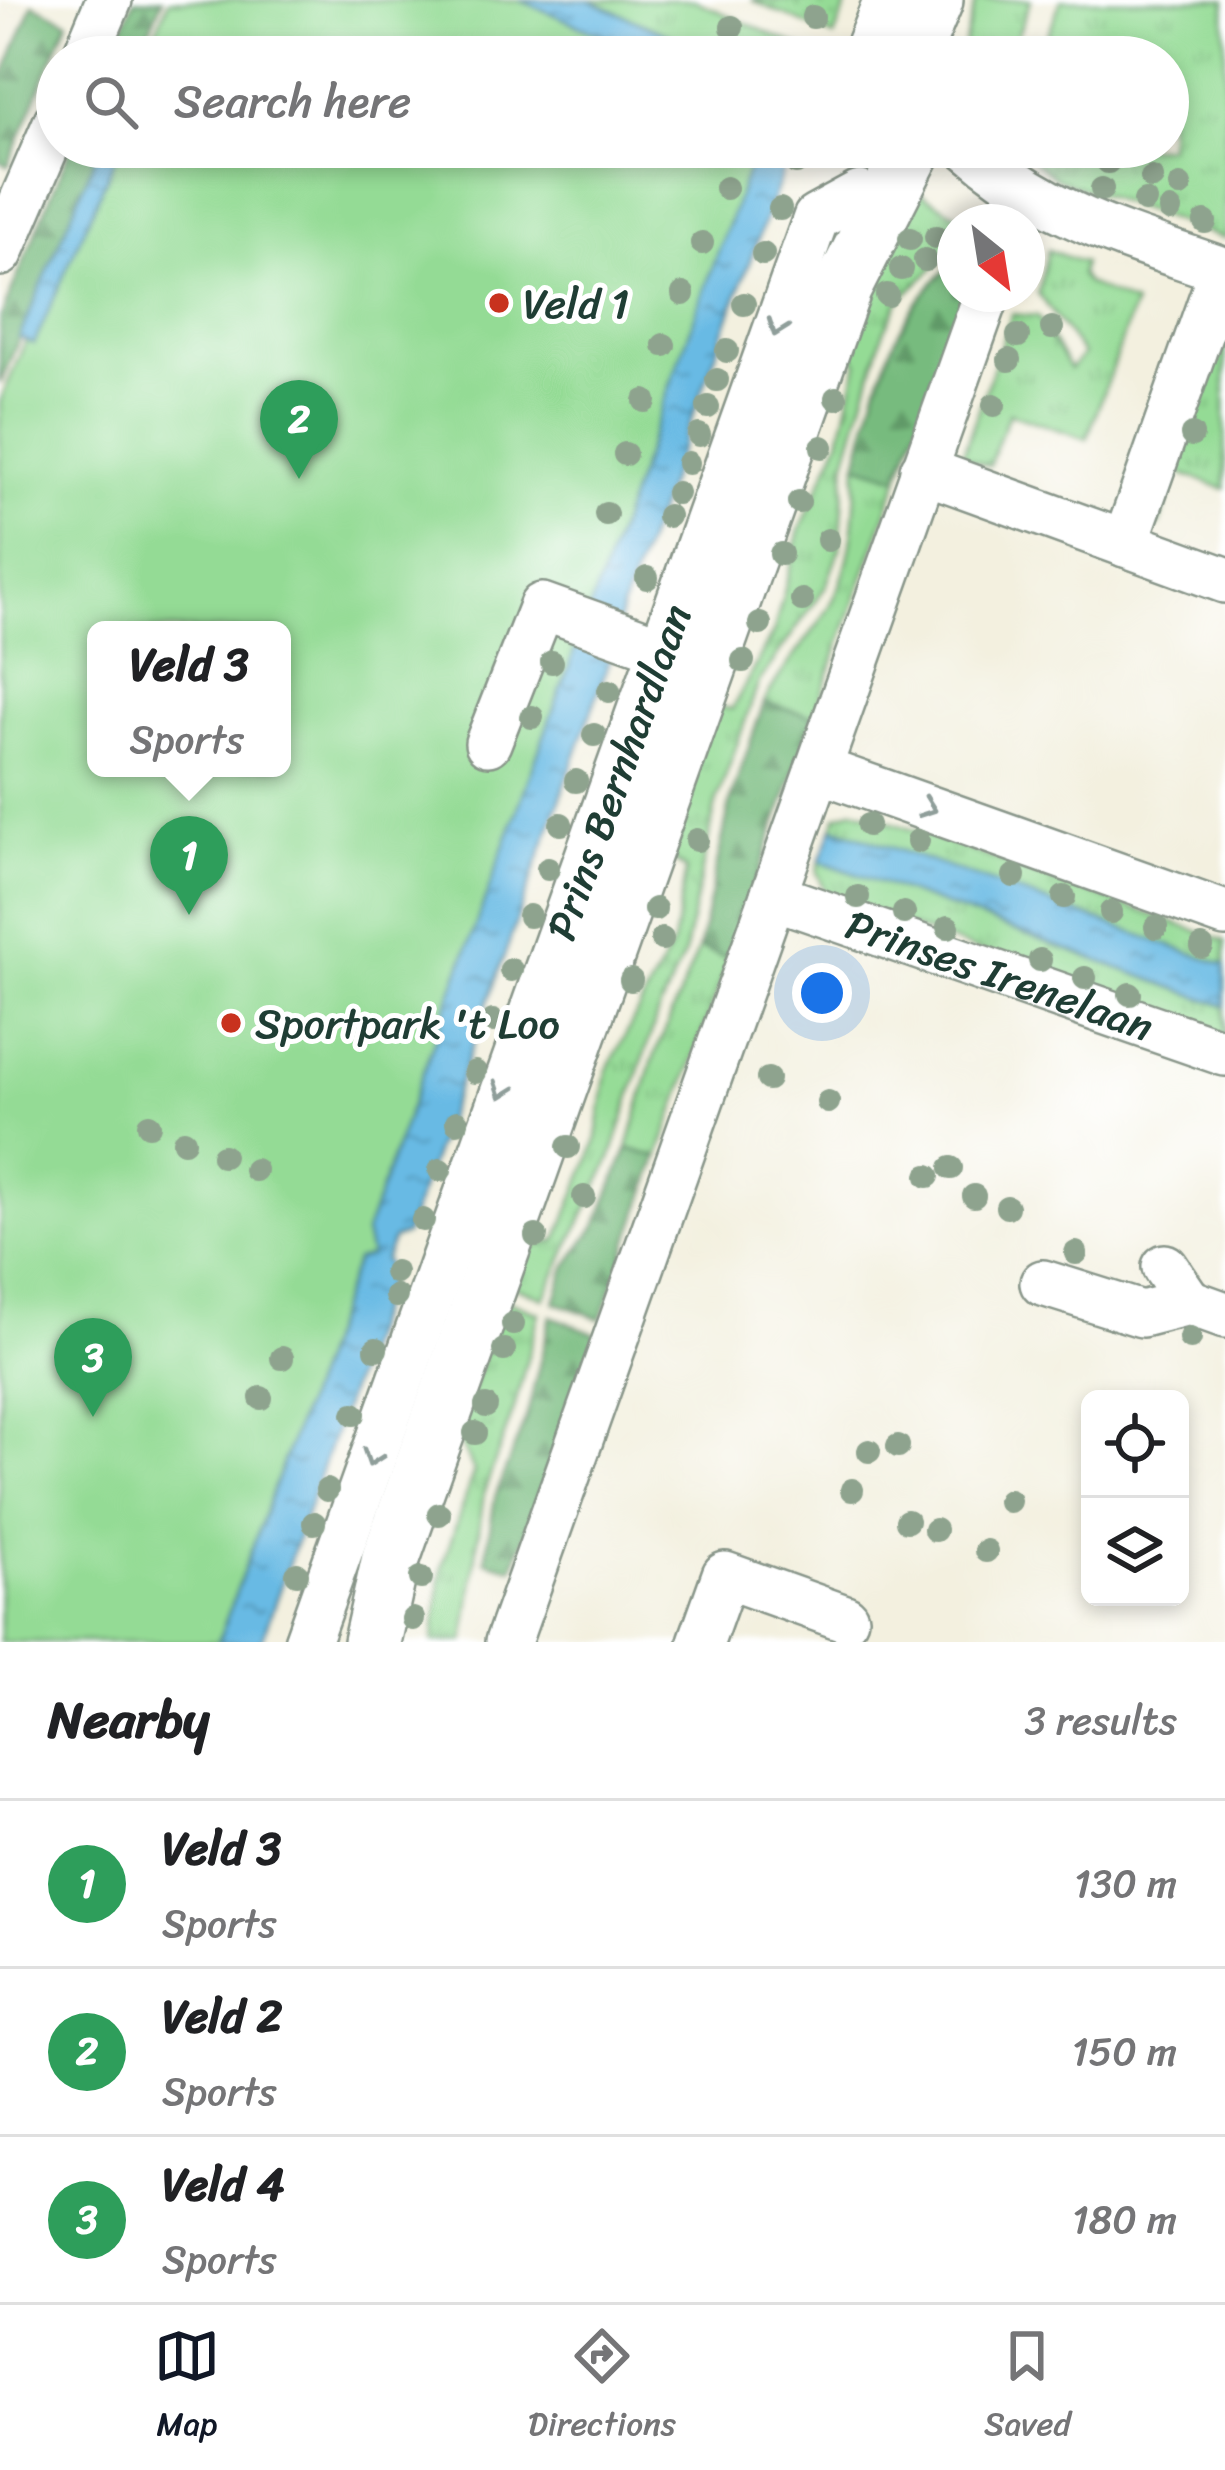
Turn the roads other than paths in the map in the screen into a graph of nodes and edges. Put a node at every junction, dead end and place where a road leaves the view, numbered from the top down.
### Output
1 (109, 0) edge
2 (887, 0) edge
3 (934, 0) edge
4 (965, 0) edge
5 (94, 36) edge
6 (872, 36) edge
7 (919, 36) edge
8 (954, 36) edge
9 (37, 168) edge
10 (903, 168) edge
11 (986, 168) edge
12 (867, 171) edge
13 (1016, 204) edge
14 (1045, 212) edge
15 (0, 253) edge
16 (1223, 271) edge
17 (843, 287) junction
18 (980, 312) edge
19 (923, 470) junction
20 (1125, 544) junction
21 (1225, 580) edge
22 (650, 644) junction
23 (488, 743) dead end
24 (818, 769) junction
25 (773, 896) junction
26 (1225, 913) edge
27 (1225, 1053) edge
28 (1043, 1283) dead end
29 (1193, 1295) edge
30 (391, 1558) junction
31 (844, 1618) dead end
32 (307, 1642) edge
33 (347, 1642) edge
34 (372, 1642) edge
35 (508, 1642) edge
36 (701, 1642) edge

1 - 5 street
2 - 6 street
3 - 7 main road
4 - 8 main road
9 - 15 street
10 - 17 main road, Prins Bernhardlaan
11 - 13 street
12 - 17 main road, Prins Bernhardlaan
12 -> 22 street, Prins Bernhardlaan
14 - 16 street
16 - 20 street
17 - 30 main road, Prins Bernhardlaan
18 - 19 street
19 - 20 street
19 - 24 street
20 - 21 street
22 - 23 street
22 -> 32 street, Prins Bernhardlaan
24 - 25 street
24 -> 26 street
25 - 27 street, Prinses Irenelaan
25 - 35 street
28 - 29 street
30 - 33 main road, Prins Bernhardlaan
30 - 34 main road, Prins Bernhardlaan
31 - 36 street

